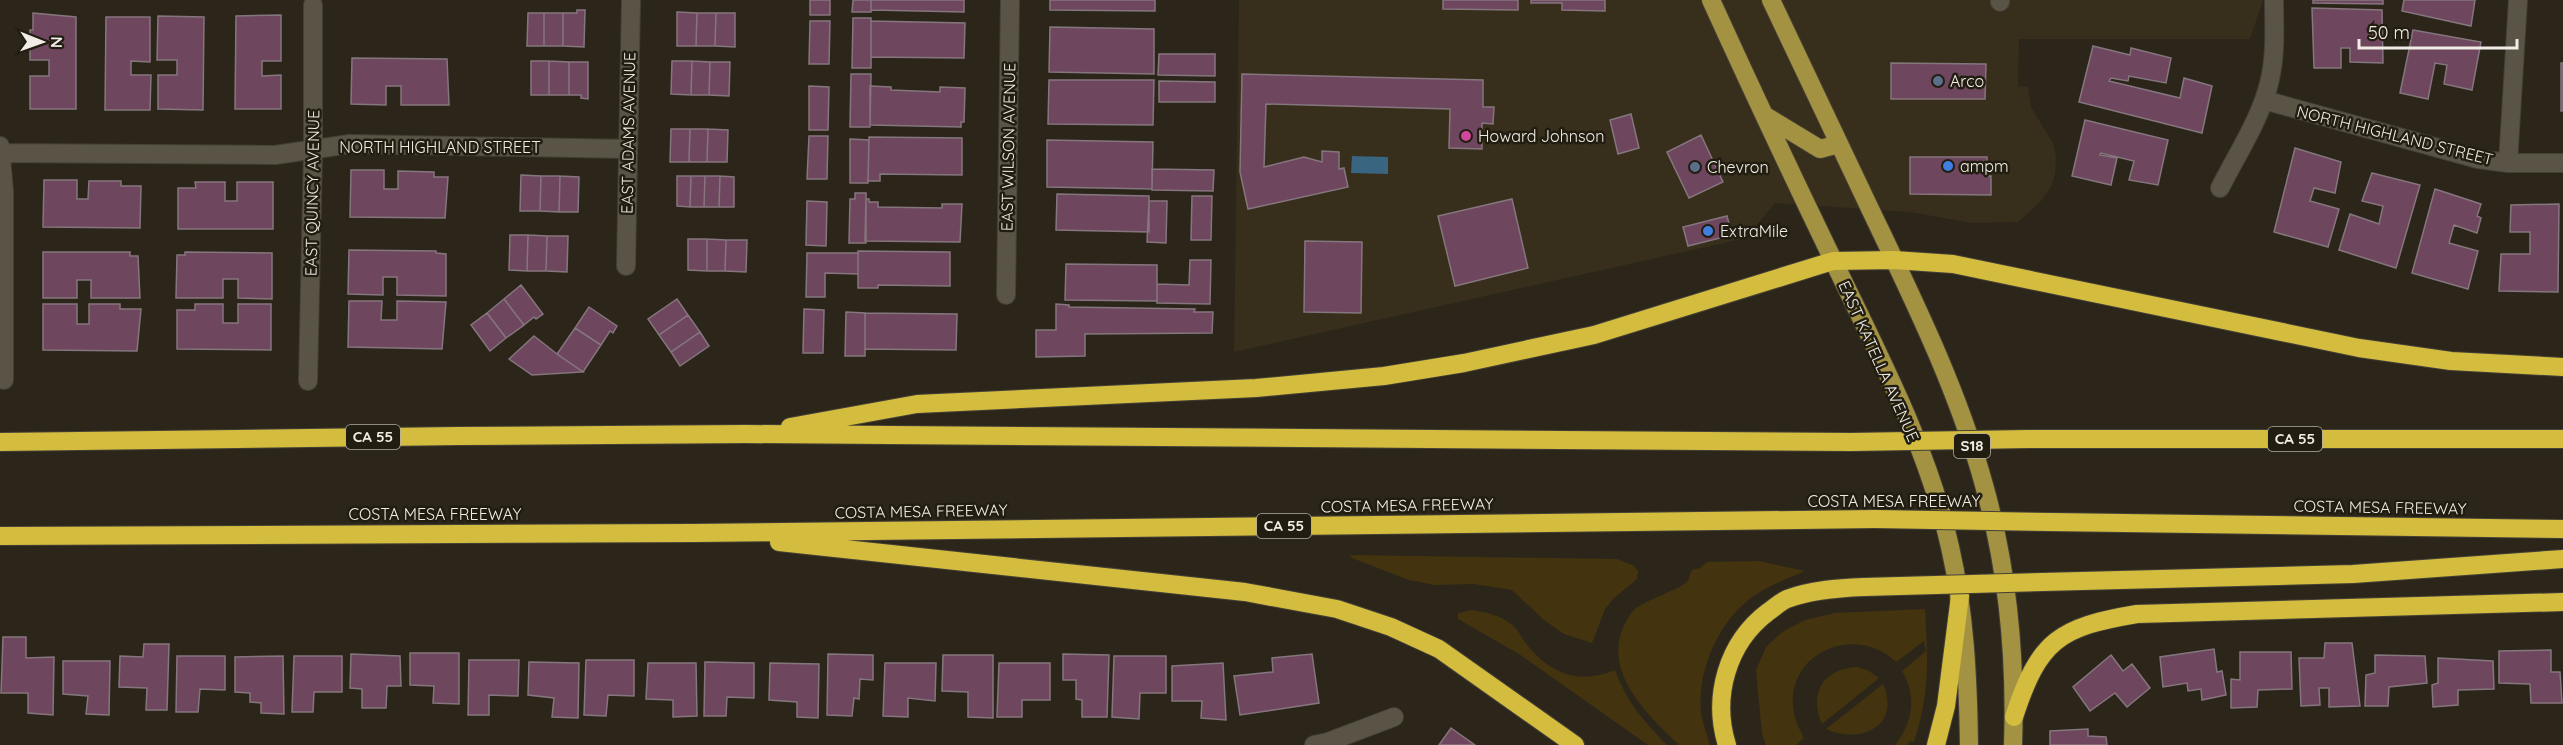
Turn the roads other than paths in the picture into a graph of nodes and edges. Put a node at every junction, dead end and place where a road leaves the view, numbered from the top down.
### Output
1 (631, 0) edge
2 (1010, 0) edge
3 (1711, 0) edge
4 (1771, 0) edge
5 (2274, 0) edge
6 (2518, 0) edge
7 (313, 5) dead end
8 (2264, 100) junction
9 (1764, 115) junction
10 (1839, 144) junction
11 (0, 146) edge
12 (628, 149) junction
13 (313, 150) junction
14 (0, 153) edge
15 (2508, 163) junction
16 (2563, 163) edge
17 (2220, 189) dead end
18 (1894, 260) junction
19 (1833, 261) junction
20 (626, 266) dead end
21 (1006, 295) dead end
22 (2563, 367) edge
23 (4, 380) dead end
24 (308, 381) dead end
25 (747, 435) junction
26 (2563, 439) edge
27 (0, 442) edge
28 (2563, 529) edge
29 (693, 533) junction
30 (0, 536) edge
31 (2563, 560) edge
32 (1960, 596) junction
33 (2563, 602) edge
34 (1394, 717) dead end
35 (2014, 717) junction
36 (1314, 745) edge
37 (1575, 745) edge
38 (1727, 745) edge
39 (1936, 745) edge
40 (1969, 745) edge
41 (2013, 745) edge

1 - 12 street, EAST ADAMS AVENUE
2 - 21 street, EAST WILSON AVENUE
3 - 9 main road, EAST KATELLA AVENUE
4 - 10 main road
5 - 8 street
6 - 15 street
7 - 13 street, EAST QUINCY AVENUE
8 - 15 street, NORTH HIGHLAND STREET
8 - 17 street
9 - 10 main road
9 - 19 main road, EAST KATELLA AVENUE
10 - 18 main road
11 - 14 street
12 - 13 street, NORTH HIGHLAND STREET
12 - 20 street, EAST ADAMS AVENUE
13 - 14 street, NORTH HIGHLAND STREET
13 - 24 street, EAST QUINCY AVENUE
14 - 23 street
15 - 16 street, NORTH HIGHLAND STREET
18 - 19 highway
18 - 22 highway
18 - 35 main road, S18
19 - 25 highway
19 - 32 main road, EAST KATELLA AVENUE
25 - 26 highway, CA 55, bridge
25 - 27 highway, CA 55
28 - 29 highway, COSTA MESA FREEWAY / CA 55, bridge
29 - 30 highway, COSTA MESA FREEWAY / CA 55
29 - 37 highway
31 - 38 highway, bridge
32 - 39 highway
32 - 40 main road, EAST KATELLA AVENUE
33 - 35 highway
34 - 36 street
35 - 41 main road, S18

